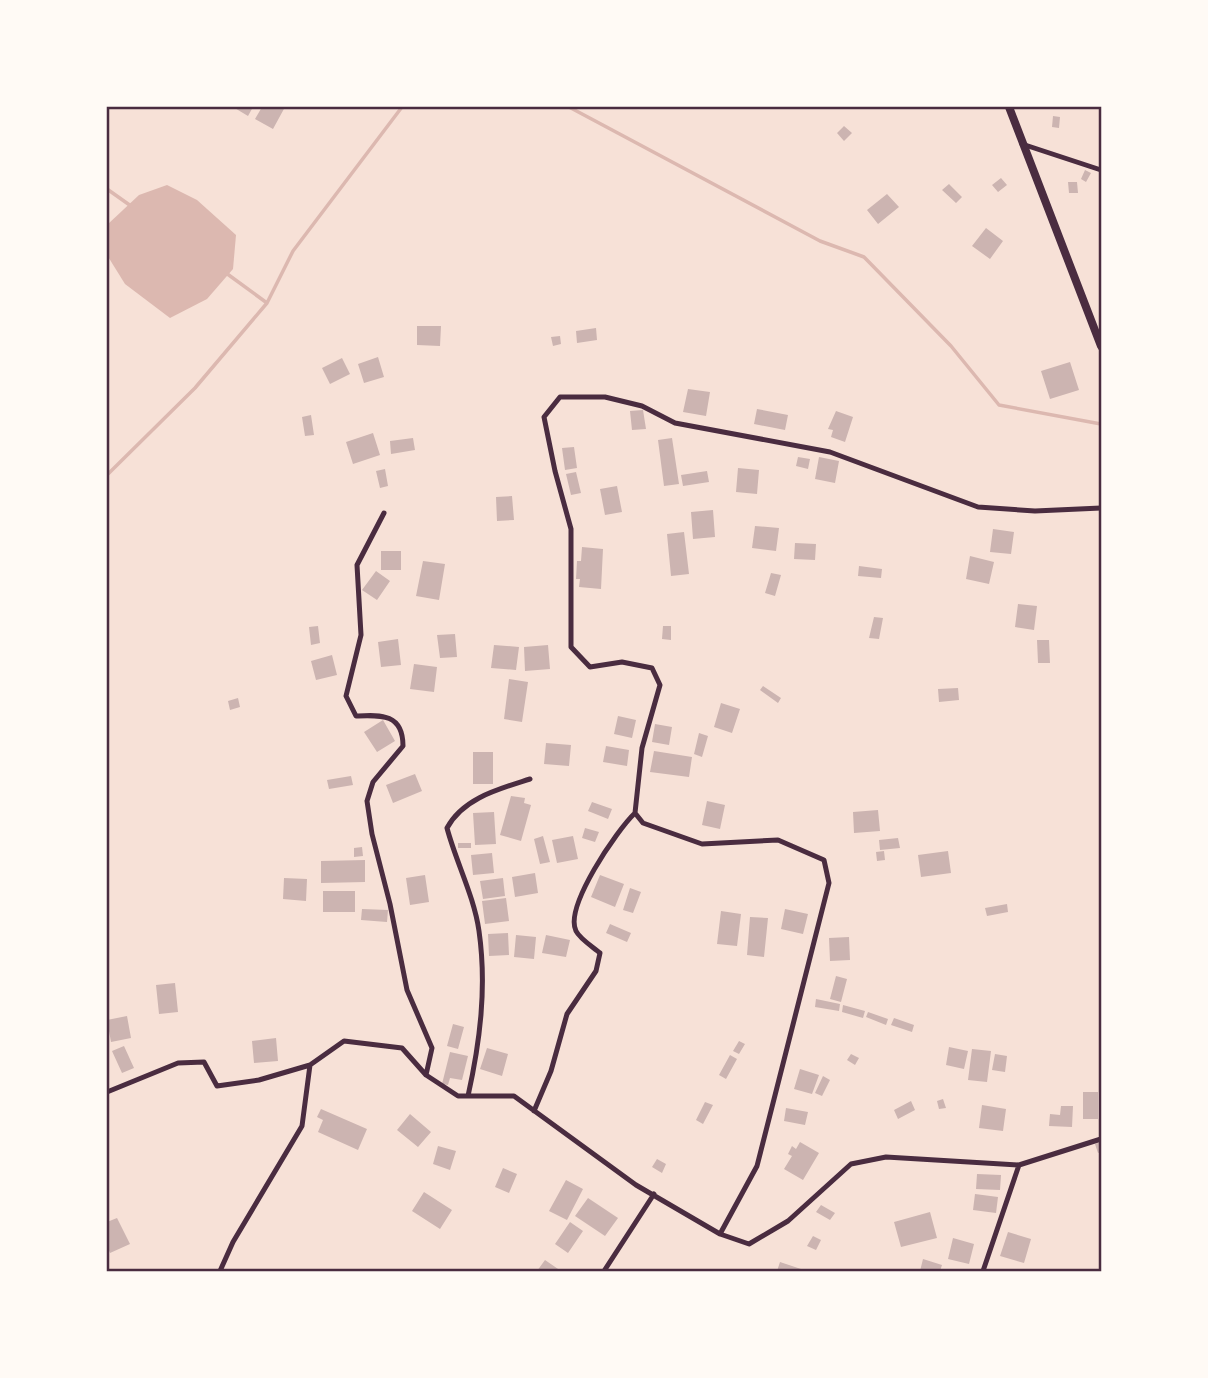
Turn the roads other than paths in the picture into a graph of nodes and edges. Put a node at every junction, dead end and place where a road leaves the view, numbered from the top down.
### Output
1 (1009, 107) edge
2 (1022, 144) junction
3 (1101, 170) edge
4 (1101, 346) edge
5 (1101, 508) edge
6 (384, 513) dead end
7 (530, 779) dead end
8 (635, 813) junction
9 (310, 1065) junction
10 (426, 1075) junction
11 (107, 1092) edge
12 (468, 1096) junction
13 (534, 1111) junction
14 (1101, 1139) edge
15 (1019, 1165) junction
16 (654, 1194) junction
17 (720, 1234) junction
18 (220, 1271) edge
19 (604, 1271) edge
20 (983, 1271) edge

1 - 2 main road
2 - 3 street
2 - 4 main road
5 - 8 street
6 - 10 street
7 - 12 street
8 - 13 street
8 - 17 street
9 - 10 street
9 - 11 street
9 - 18 street
10 - 12 street
12 - 13 street
13 - 16 street
14 - 15 street
15 - 17 street
15 - 20 street
16 - 17 street
16 - 19 street

